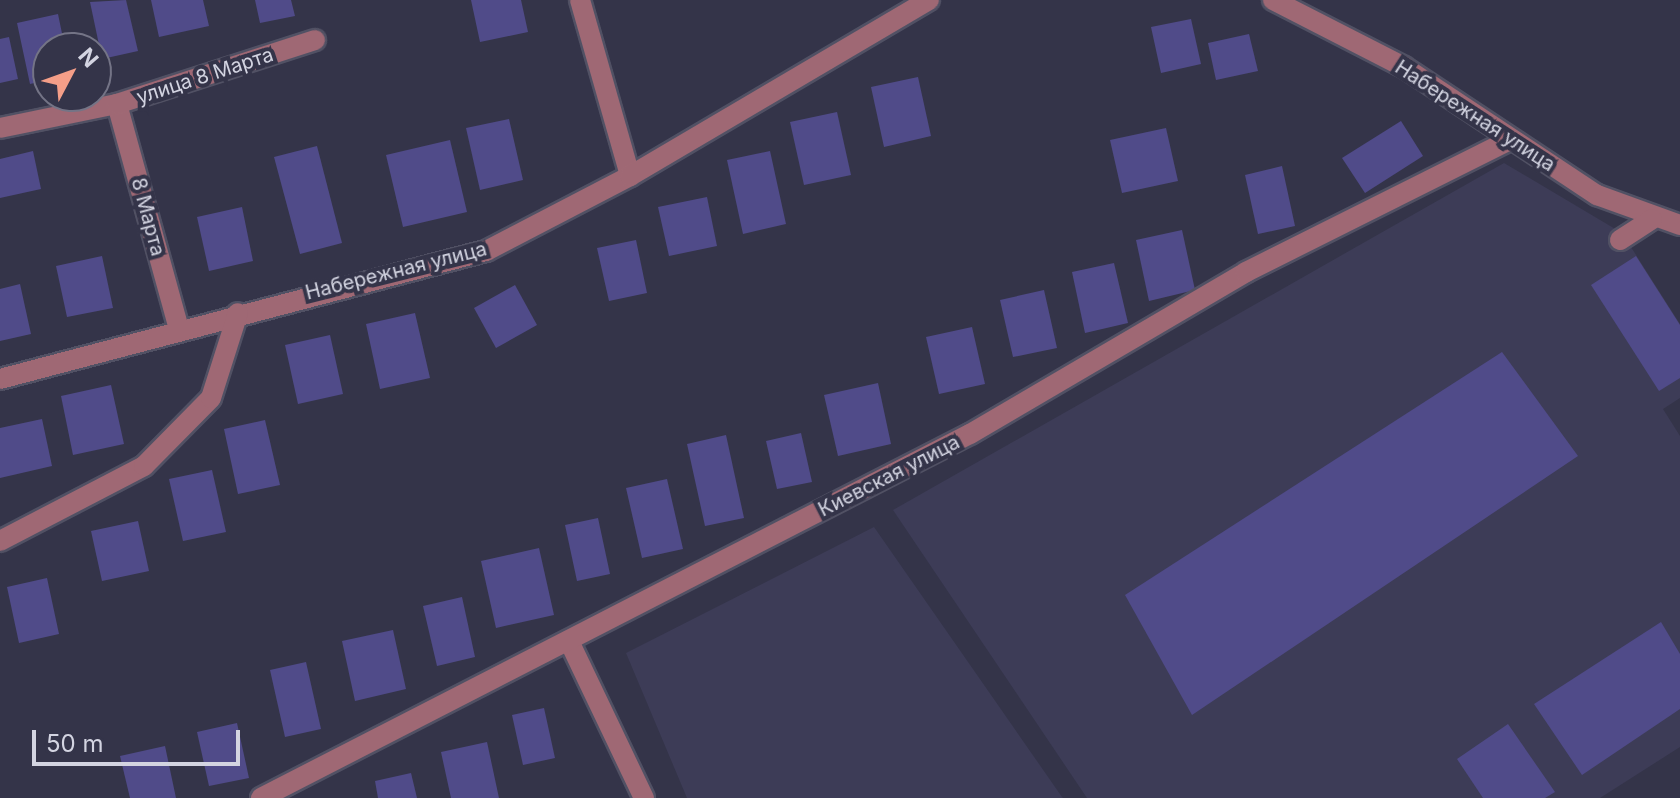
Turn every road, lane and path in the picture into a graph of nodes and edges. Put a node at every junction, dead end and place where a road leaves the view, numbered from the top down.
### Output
1 (580, 0) edge
2 (929, 0) edge
3 (1273, 0) edge
4 (315, 40) dead end
5 (117, 104) junction
6 (0, 128) edge
7 (1510, 140) junction
8 (630, 176) junction
9 (1652, 219) junction
10 (1680, 225) edge
11 (1620, 240) dead end
12 (238, 313) junction
13 (179, 329) junction
14 (0, 379) edge
15 (0, 541) edge
16 (569, 641) junction
17 (261, 798) edge
18 (644, 798) edge

1 - 8 street
2 - 8 street, Набережная улица
3 - 7 street, Набережная улица
4 - 5 street, улица 8 Марта
5 - 6 street, улица 8 Марта
5 - 13 street, 8 Марта
7 - 9 street, Набережная улица
7 - 16 street, Киевская улица
8 - 12 street, Набережная улица
9 - 10 street, Набережная улица
9 - 11 street
12 - 13 street, Набережная улица
12 - 15 street
13 - 14 street, Набережная улица
16 - 17 street, Киевская улица
16 - 18 street

